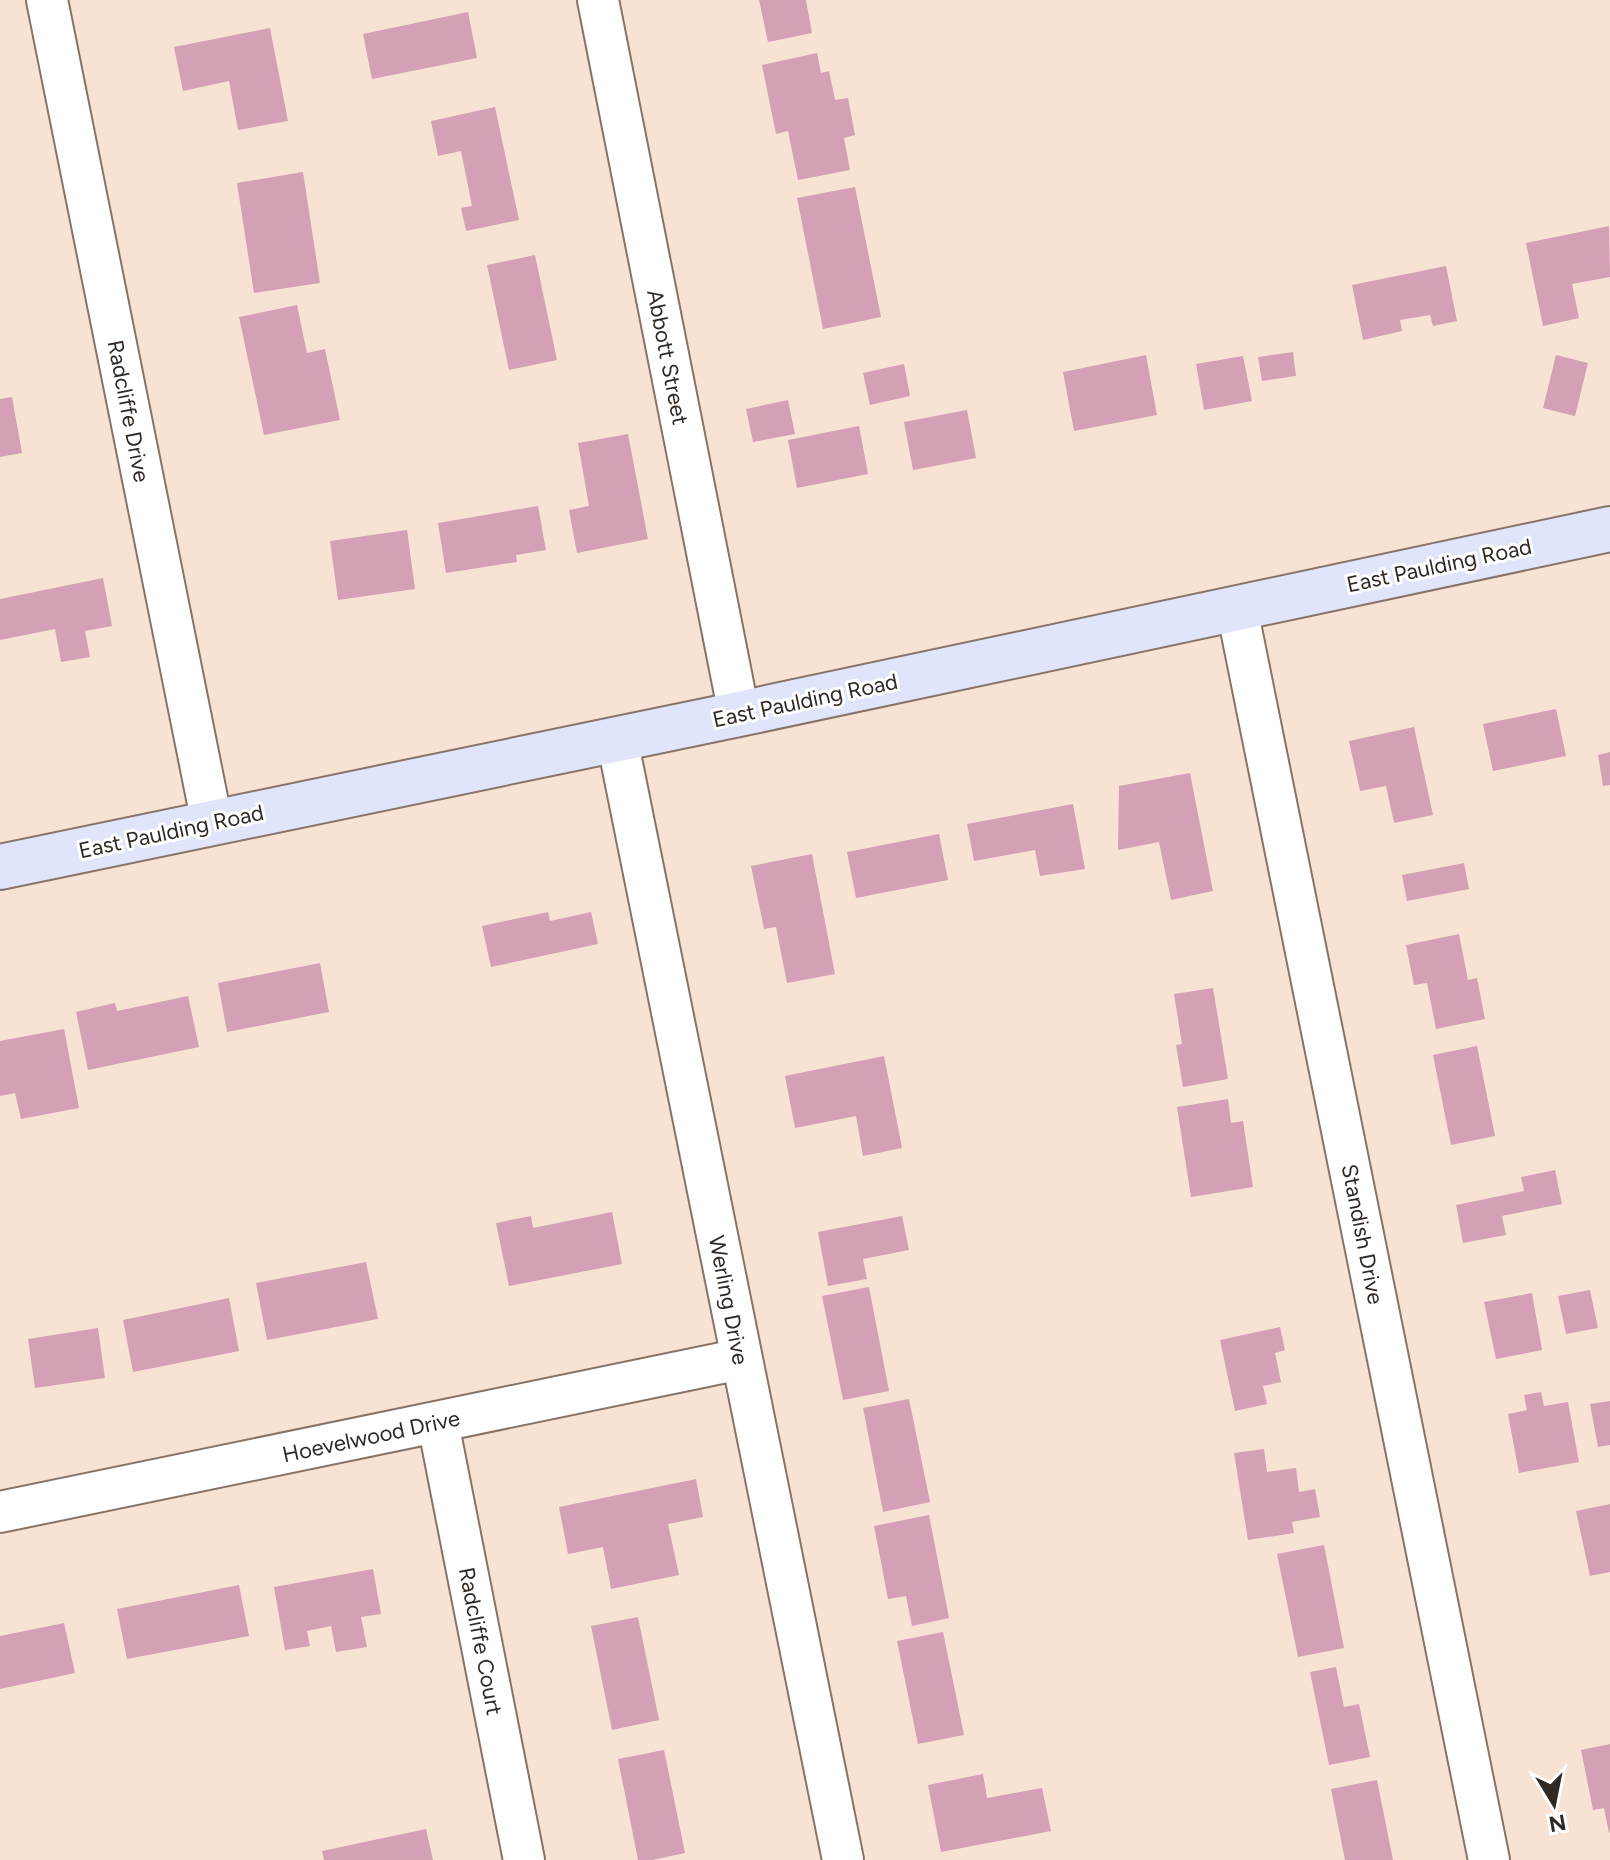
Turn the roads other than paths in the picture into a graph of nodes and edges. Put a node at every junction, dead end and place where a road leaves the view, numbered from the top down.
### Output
1 (47, 0) edge
2 (598, 0) edge
3 (1610, 529) edge
4 (1237, 609) junction
5 (739, 714) junction
6 (617, 739) junction
7 (212, 823) junction
8 (0, 867) edge
9 (741, 1359) junction
10 (438, 1423) junction
11 (0, 1512) edge
12 (524, 1860) edge
13 (843, 1860) edge
14 (1489, 1860) edge

1 - 7 street, Radcliffe Drive
2 - 5 street, Abbott Street
3 - 4 main road, East Paulding Road
4 - 5 main road, East Paulding Road
4 - 14 street, Standish Drive
5 - 6 main road, East Paulding Road
6 - 7 main road, East Paulding Road
6 - 9 street, Werling Drive
7 - 8 main road, East Paulding Road
9 - 10 street, Hoevelwood Drive
9 - 13 street, Werling Drive
10 - 11 street, Hoevelwood Drive
10 - 12 street, Radcliffe Court

